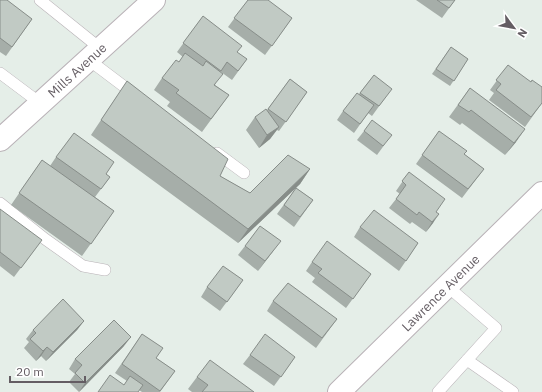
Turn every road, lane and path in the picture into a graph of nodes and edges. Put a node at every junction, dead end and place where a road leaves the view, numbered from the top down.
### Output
1 (40, 0) edge
2 (154, 0) edge
3 (95, 54) junction
4 (0, 73) edge
5 (143, 101) edge
6 (40, 103) junction
7 (0, 140) edge
8 (206, 146) edge
9 (244, 173) dead end
10 (542, 193) edge
11 (0, 203) edge
12 (105, 270) dead end
13 (447, 286) junction
14 (467, 360) junction
15 (339, 392) edge
16 (438, 392) edge
17 (513, 392) edge

1 - 3 lane
2 - 3 street, Mills Avenue
3 - 5 lane
3 - 6 street, Mills Avenue
4 - 6 lane
6 - 7 street, Mills Avenue
8 - 9 lane
10 - 13 street, Lawrence Avenue
11 - 12 lane
13 - 14 lane
13 - 15 street, Lawrence Avenue
14 - 16 lane
14 - 17 lane

